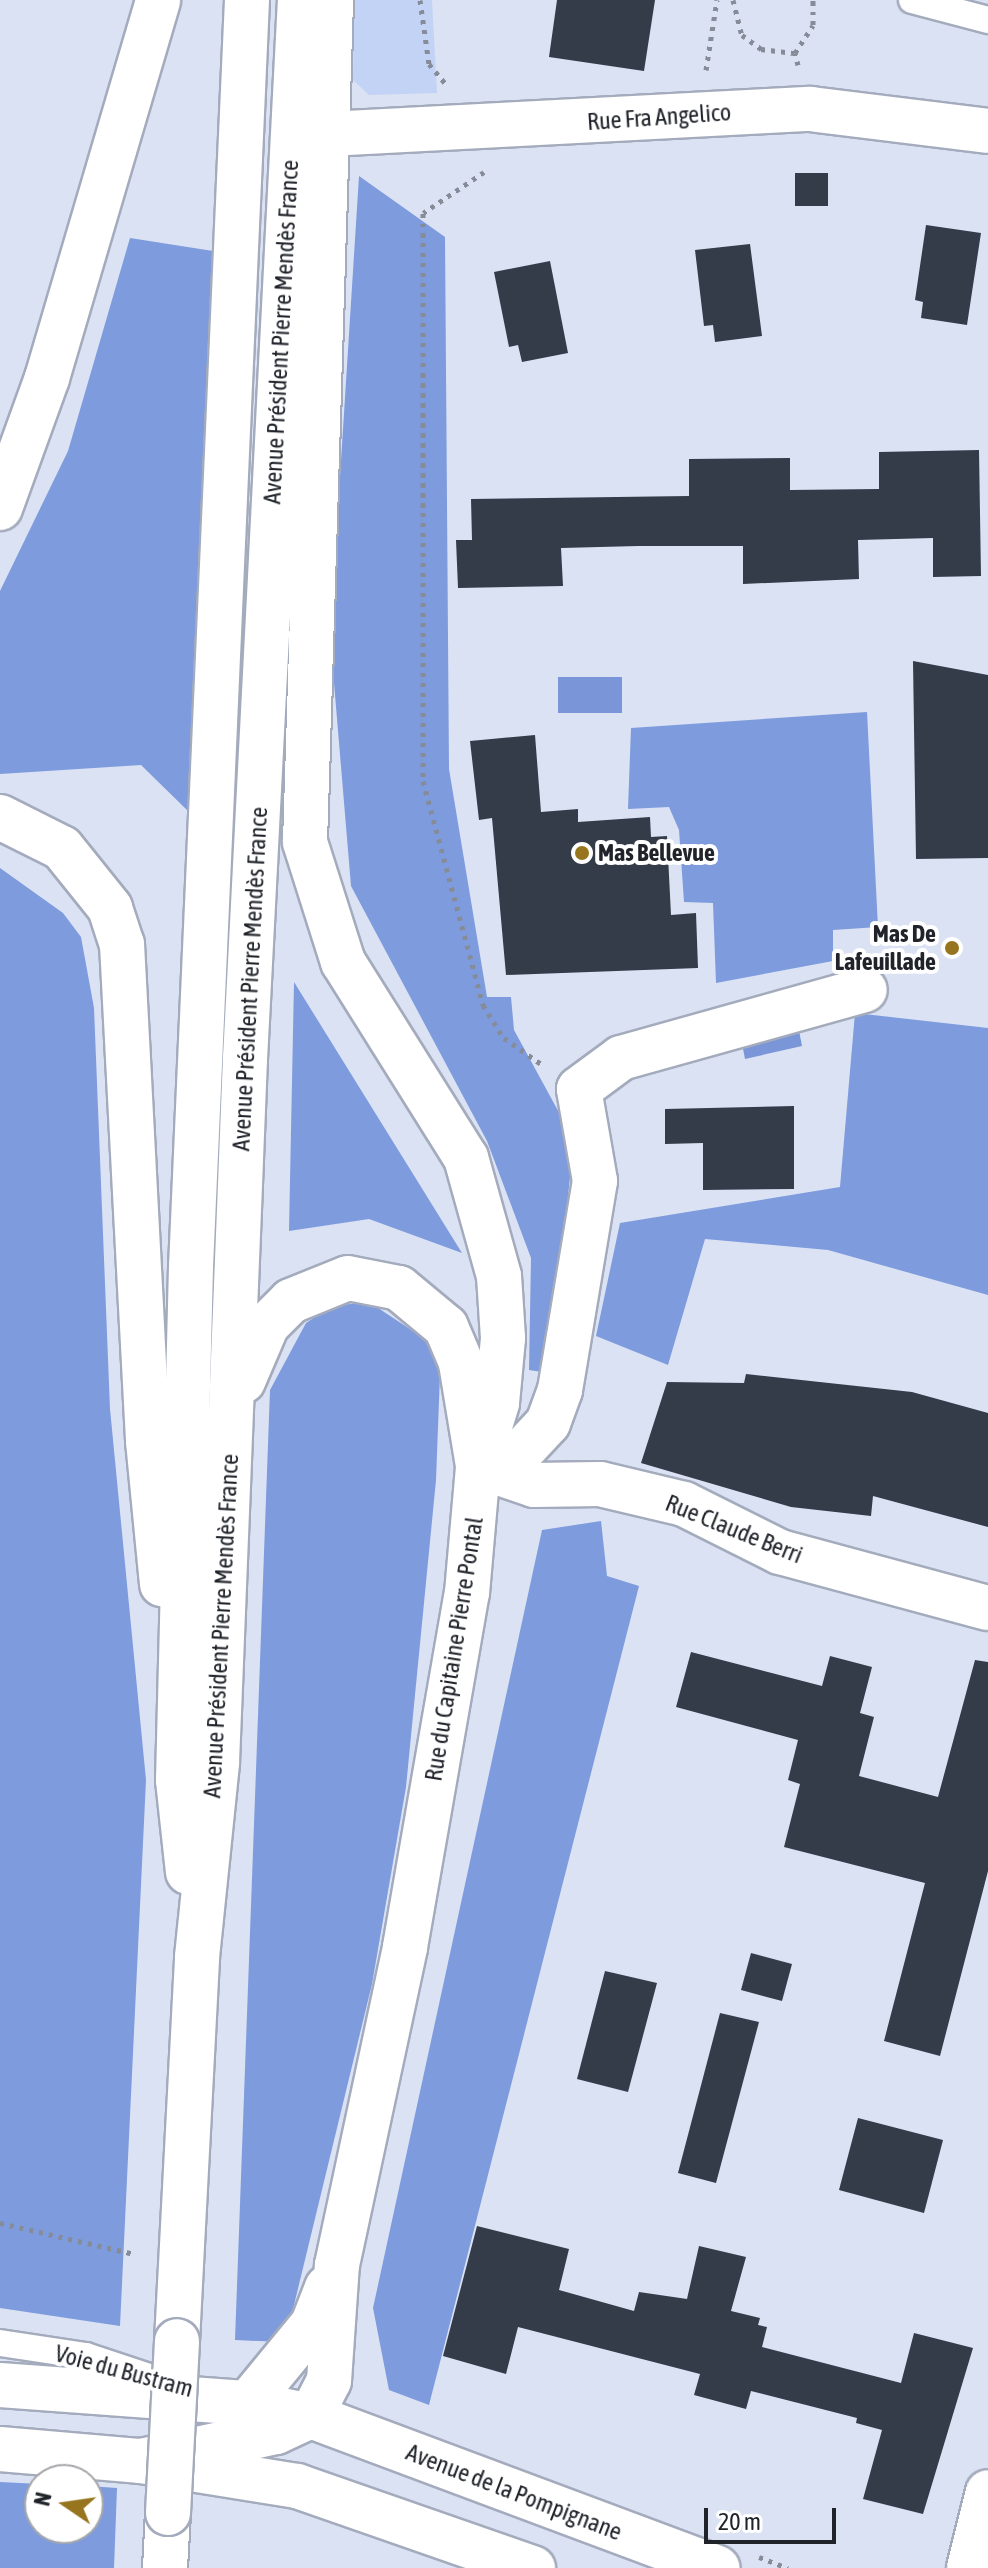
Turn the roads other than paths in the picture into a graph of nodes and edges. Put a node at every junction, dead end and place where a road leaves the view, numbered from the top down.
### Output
1 (158, 0) edge
2 (247, 0) edge
3 (300, 0) edge
4 (331, 0) edge
5 (912, 0) edge
6 (988, 20) edge
7 (988, 131) edge
8 (328, 134) junction
9 (0, 508) edge
10 (0, 817) edge
11 (865, 990) dead end
12 (232, 1413) junction
13 (478, 1466) junction
14 (988, 1608) edge
15 (183, 1636) junction
16 (197, 1957) junction
17 (337, 2265) junction
18 (0, 2343) edge
19 (0, 2385) edge
20 (248, 2403) junction
21 (311, 2416) junction
22 (0, 2449) edge
23 (141, 2461) junction
24 (988, 2492) edge
25 (165, 2568) edge
26 (532, 2568) edge
27 (718, 2568) edge
28 (969, 2568) edge

1 - 9 main road
2 - 15 main road, Avenue Président Pierre Mendès France
3 - 12 main road, Avenue Président Pierre Mendès France
4 - 8 main road
5 - 6 lane
7 - 8 main road, Rue Fra Angelico
8 - 13 main road
10 - 15 main road
11 - 13 main road
12 - 13 main road
12 - 16 main road, Avenue Président Pierre Mendès France
13 - 14 main road, Rue Claude Berri
13 - 17 main road, Rue du Capitaine Pierre Pontal
15 - 16 main road, Avenue Président Pierre Mendès France
16 - 25 main road, Avenue Président Pierre Mendès France, bridge
17 - 20 main road, Rue du Capitaine Pierre Pontal
17 - 21 main road, Rue du Capitaine Pierre Pontal
18 - 20 lane, Voie du Bustram
19 - 20 main road, Avenue de la Pompignane
20 - 21 main road, Avenue de la Pompignane
21 - 23 main road
21 - 27 main road, Avenue de la Pompignane
22 - 23 main road
23 - 26 main road
24 - 28 main road

